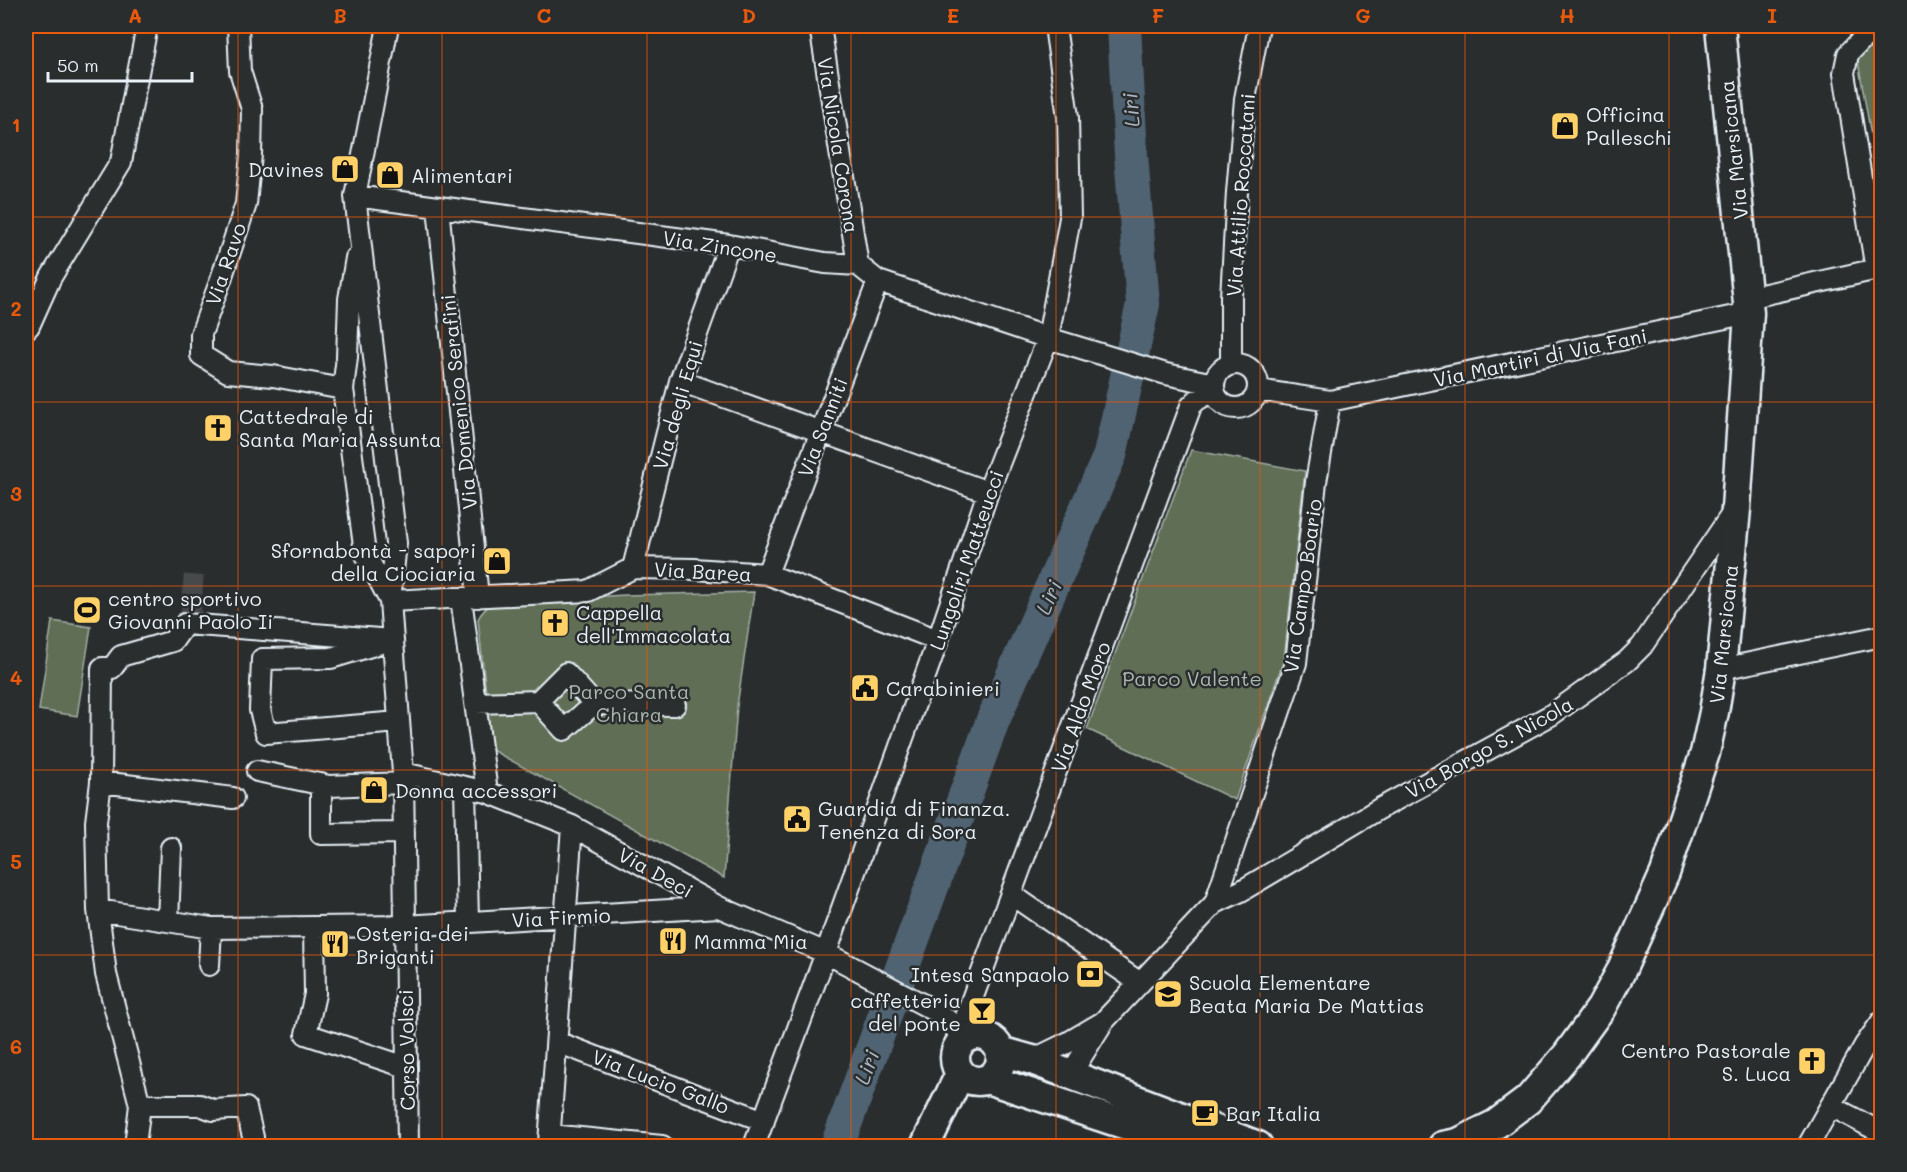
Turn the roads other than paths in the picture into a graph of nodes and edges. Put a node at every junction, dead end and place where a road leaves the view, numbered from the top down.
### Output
1 (147, 26) edge
2 (238, 26) edge
3 (388, 26) edge
4 (820, 26) edge
5 (1055, 26) edge
6 (1259, 26) edge
7 (1720, 26) edge
8 (1875, 26) edge
9 (355, 196) junction
10 (438, 207) junction
11 (360, 237) junction
12 (729, 245) junction
13 (858, 265) junction
14 (1879, 269) edge
15 (878, 281) junction
16 (1748, 305) junction
17 (26, 329) edge
18 (1048, 338) junction
19 (1231, 365) junction
20 (680, 381) junction
21 (1214, 387) junction
22 (343, 389) junction
23 (1258, 390) junction
24 (1330, 401) junction
25 (819, 432) junction
26 (988, 492) junction
27 (1736, 508) junction
28 (633, 568) junction
29 (767, 574) junction
30 (470, 598) junction
31 (390, 601) junction
32 (1881, 636) edge
33 (392, 640) junction
34 (938, 640) junction
35 (1721, 669) junction
36 (537, 701) junction
37 (475, 703) junction
38 (594, 704) junction
39 (675, 705) dead end
40 (399, 722) junction
41 (257, 771) dead end
42 (403, 778) junction
43 (101, 782) junction
44 (321, 784) junction
45 (465, 787) junction
46 (487, 792) junction
47 (233, 798) dead end
48 (572, 826) junction
49 (404, 833) junction
50 (171, 848) dead end
51 (1012, 895) junction
52 (1215, 903) junction
53 (719, 907) junction
54 (98, 910) junction
55 (564, 916) junction
56 (168, 921) junction
57 (468, 922) junction
58 (404, 926) junction
59 (314, 927) junction
60 (211, 928) junction
61 (834, 958) junction
62 (209, 965) dead end
63 (1140, 983) junction
64 (1881, 1021) edge
65 (1103, 1022) junction
66 (967, 1037) junction
67 (557, 1042) junction
68 (1000, 1051) junction
69 (1032, 1060) junction
70 (406, 1067) junction
71 (1070, 1075) junction
72 (973, 1077) junction
73 (1030, 1095) junction
74 (140, 1105) junction
75 (1831, 1106) junction
76 (764, 1121) junction
77 (1881, 1133) edge
78 (254, 1137) dead end
79 (135, 1146) edge
80 (408, 1146) edge
81 (662, 1146) edge
82 (754, 1146) edge
83 (925, 1146) edge
84 (1190, 1146) edge
85 (1258, 1146) edge
86 (1443, 1146) edge
87 (1808, 1146) edge

1 - 17 street
2 - 22 street, Via Ravo
3 - 9 street, Corso Volsci
4 - 13 street, Via Nicola Corona
5 - 18 street, Lungoliri Matteucci
6 - 19 street, Via Attilio Roccatani
7 - 16 main road, Via Marsicana
8 - 14 street
9 - 10 street, Via Zincone
9 - 11 street, Corso Volsci
10 - 12 street, Via Zincone
10 - 30 street, Via Domenico Serafini
11 - 22 street
11 - 31 street, Corso Volsci
12 - 13 street, Via Zincone
12 - 20 street, Via degli Equi
13 - 15 street
14 - 16 street, Via Martiri di Via Fani
15 - 18 street
15 - 25 street, Via Sanniti
16 - 24 street, Via Martiri di Via Fani
16 - 27 main road, Via Marsicana
18 - 21 street
18 - 26 street, Lungoliri Matteucci
19 - 21 street
19 - 23 street
20 - 25 street
20 - 28 street, Via degli Equi
21 - 23 street
21 - 51 street, Via Aldo Moro
22 - 31 street
23 - 24 street
24 - 52 street, Via Campo Boario
25 - 26 street
25 - 29 street, Via Sanniti
26 - 34 street, Lungoliri Matteucci
27 - 35 main road, Via Marsicana
27 - 52 street, Via Borgo S. Nicola
28 - 29 street, Via Barea
28 - 30 street, Via Barea
29 - 34 street, Via Barea
30 - 31 street, Via Barea
30 - 37 street, Via Domenico Serafini
31 - 33 street, Corso Volsci
32 - 35 street
33 - 40 street, Corso Volsci
33 - 40 street
33 - 43 street
34 - 61 street, Lungoliri Matteucci
35 - 86 main road, Via Marsicana
36 - 37 street
36 - 38 street
36 - 38 street
37 - 46 street, Via Domenico Serafini
38 - 39 street
40 - 42 street, Corso Volsci
41 - 44 street, Via Deci
42 - 44 street, Via Deci
42 - 45 street, Via Deci
42 - 49 street, Corso Volsci
43 - 47 street
43 - 54 street
44 - 49 street
45 - 46 street, Via Deci
45 - 57 street
46 - 48 street, Via Deci
48 - 53 street, Via Deci
48 - 55 street
49 - 58 street, Corso Volsci
50 - 56 street
51 - 63 street
51 - 66 street, Via Aldo Moro
52 - 63 street
53 - 55 street, Via Firmio
53 - 61 street, Via Deci
54 - 56 street, Via Firmio
54 - 74 street
55 - 57 street, Via Firmio
55 - 67 street
56 - 60 street, Via Firmio
57 - 58 street, Via Firmio
58 - 59 street, Via Firmio
58 - 70 street, Corso Volsci
59 - 60 street, Via Firmio
59 - 70 street
60 - 62 street
61 - 66 street, Via Deci
61 - 76 street, Lungoliri Matteucci
63 - 65 street
64 - 75 street
65 - 69 street
65 - 71 street
66 - 68 main road
66 - 72 main road
67 - 76 street, Via Lucio Gallo
67 - 81 street
68 - 69 main road
68 - 72 main road
69 - 71 main road
70 - 80 street, Corso Volsci
71 - 73 main road
71 - 85 main road
72 - 73 main road
72 - 83 main road
73 - 84 main road
74 - 78 street
74 - 79 street
75 - 77 street
75 - 87 street
76 - 82 street, Lungoliri Matteucci

